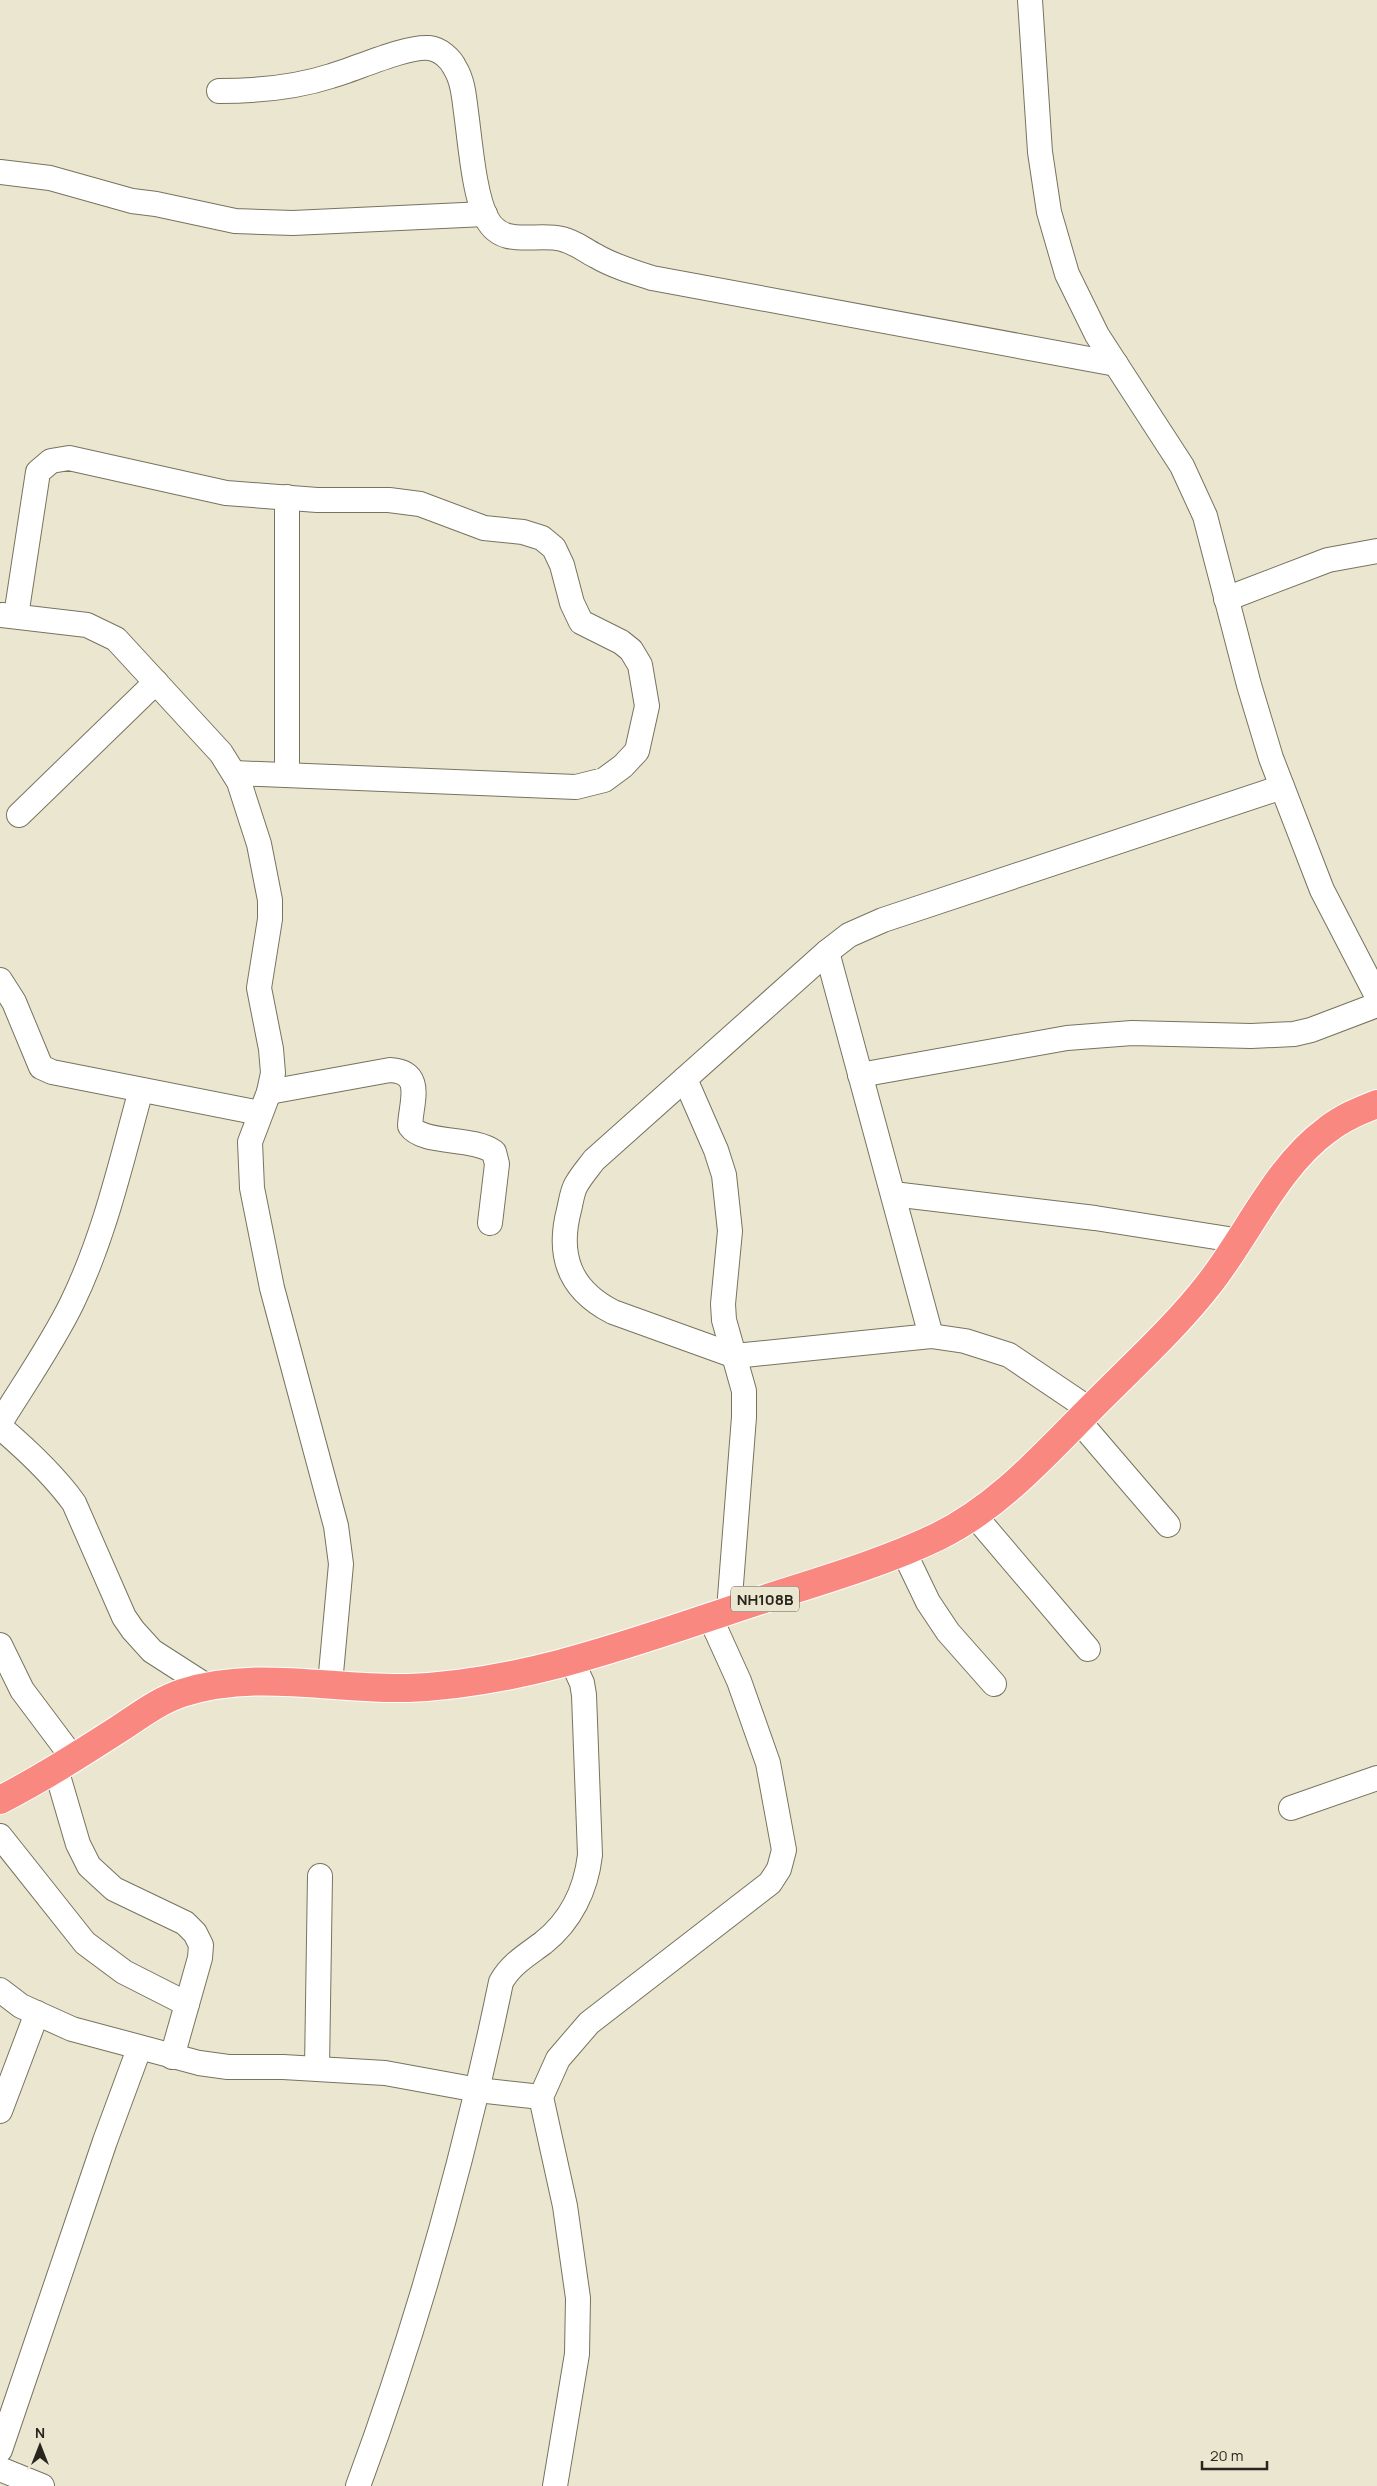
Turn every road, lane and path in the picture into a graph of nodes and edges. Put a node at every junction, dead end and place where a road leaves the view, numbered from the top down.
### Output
1 (1030, 0) edge
2 (219, 91) dead end
3 (0, 172) edge
4 (485, 214) junction
5 (1116, 364) junction
6 (287, 497) junction
7 (1377, 551) edge
8 (1226, 599) junction
9 (8, 615) edge
10 (156, 682) junction
11 (234, 773) junction
12 (287, 775) junction
13 (1282, 786) junction
14 (19, 815) dead end
15 (827, 952) junction
16 (0, 980) edge
17 (1377, 996) edge
18 (1377, 1004) edge
19 (860, 1076) junction
20 (686, 1079) junction
21 (140, 1090) junction
22 (265, 1103) junction
23 (1377, 1104) edge
24 (893, 1194) junction
25 (490, 1223) dead end
26 (1241, 1240) junction
27 (931, 1336) junction
28 (735, 1356) junction
29 (1084, 1415) junction
30 (0, 1425) edge
31 (974, 1516) junction
32 (1168, 1525) dead end
33 (904, 1552) junction
34 (719, 1613) junction
35 (0, 1645) edge
36 (1088, 1649) dead end
37 (571, 1660) junction
38 (330, 1684) junction
39 (994, 1684) dead end
40 (208, 1687) junction
41 (64, 1764) junction
42 (1377, 1778) edge
43 (0, 1800) edge
44 (1291, 1808) dead end
45 (0, 1836) edge
46 (320, 1876) dead end
47 (0, 1990) edge
48 (187, 2004) junction
49 (37, 2013) junction
50 (139, 2049) junction
51 (172, 2057) junction
52 (317, 2068) junction
53 (478, 2090) junction
54 (541, 2097) junction
55 (0, 2111) edge
56 (0, 2450) edge
57 (0, 2469) edge
58 (42, 2486) edge
59 (358, 2486) edge
60 (555, 2486) edge

1 - 5 street
2 - 4 street
3 - 4 street
4 - 5 street
5 - 8 street
6 - 9 street
6 - 12 street
6 - 12 street
7 - 8 street
8 - 13 street
9 - 10 street
10 - 11 street
10 - 14 street
11 - 12 street
11 - 22 street
13 - 15 street
13 - 17 street
15 - 19 street
15 - 20 street
16 - 21 street
18 - 19 street
19 - 24 street
20 - 28 street
20 - 28 street
21 - 22 street
21 - 30 street
22 - 25 street
22 - 38 street
23 - 26 highway, NH108B
24 - 26 street
24 - 27 street
26 - 29 highway, NH108B
27 - 28 street
27 - 29 street
28 - 34 street
29 - 31 highway, NH108B
29 - 32 street
30 - 40 street
31 - 33 highway, NH108B
31 - 36 street
33 - 34 highway, NH108B
33 - 39 street
34 - 37 highway, NH108B
34 - 54 street
35 - 41 street
37 - 38 highway, NH108B
37 - 53 street
38 - 40 highway, NH108B
40 - 41 highway, NH108B
41 - 43 highway, NH108B
41 - 48 street
42 - 44 street
45 - 48 street
46 - 52 street
47 - 49 street
48 - 51 street
49 - 50 street
49 - 55 street
50 - 51 street
50 - 56 street
51 - 52 street
52 - 53 street
53 - 54 street
53 - 59 street
54 - 60 street
57 - 58 street

